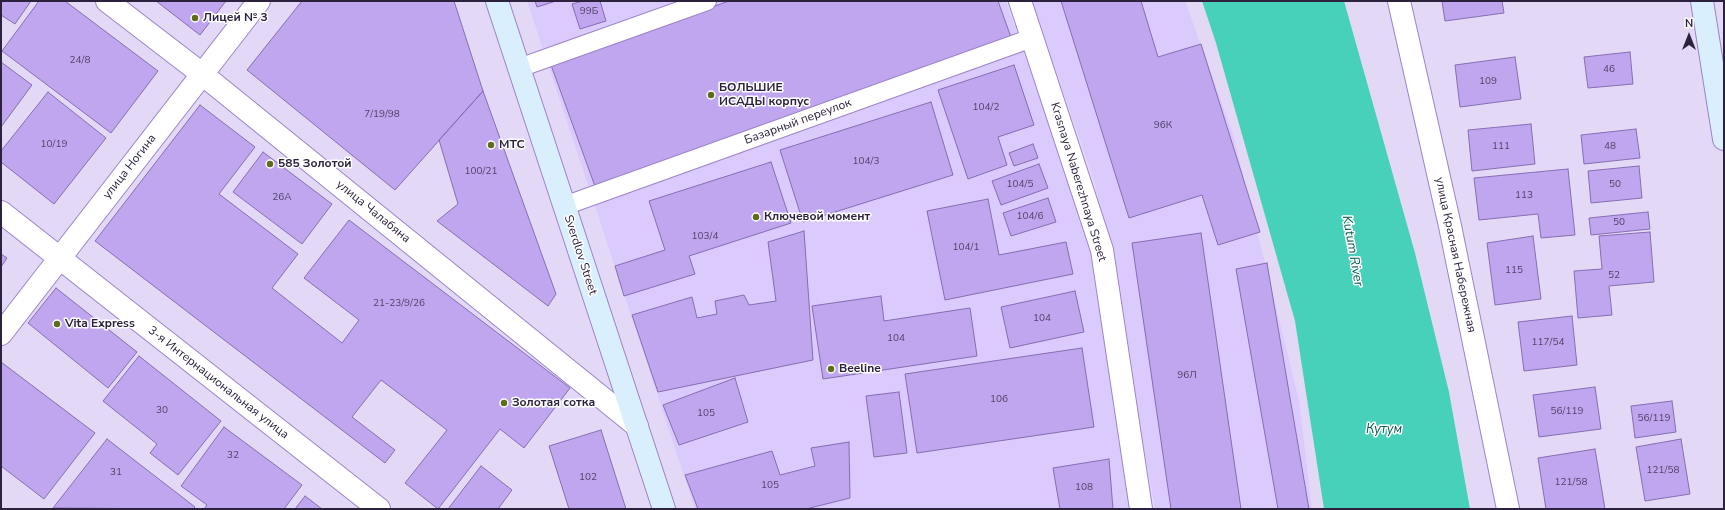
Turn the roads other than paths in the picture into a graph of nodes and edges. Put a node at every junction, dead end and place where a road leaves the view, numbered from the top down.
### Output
1 (107, 1) edge
2 (259, 1) edge
3 (497, 1) edge
4 (707, 1) edge
5 (1020, 1) edge
6 (1399, 1) edge
7 (1702, 1) edge
8 (1032, 38) junction
9 (519, 68) junction
10 (202, 74) junction
11 (1724, 139) edge
12 (564, 206) junction
13 (1, 212) edge
14 (60, 258) junction
15 (1, 334) edge
16 (637, 426) junction
17 (379, 509) edge
18 (664, 509) edge
19 (1141, 509) edge
20 (1508, 509) edge

1 - 10 street, улица Чалабяна
2 - 10 street, улица Ногина
3 - 9 main road, Sverdlov Street
4 - 9 street
5 - 8 street, Krasnaya Naberezhnaya Street
6 - 20 street, улица Красная Набережная
7 - 11 main road
8 - 12 street, Базарный переулок
8 - 19 street, Krasnaya Naberezhnaya Street
9 - 12 main road, Sverdlov Street
10 - 14 street, улица Ногина
10 - 16 street, улица Чалабяна
12 - 16 main road, Sverdlov Street
13 - 14 street, 3-я Интернациональная улица
14 - 15 street, улица Ногина
14 - 17 street, 3-я Интернациональная улица
16 - 18 main road, Sverdlov Street

